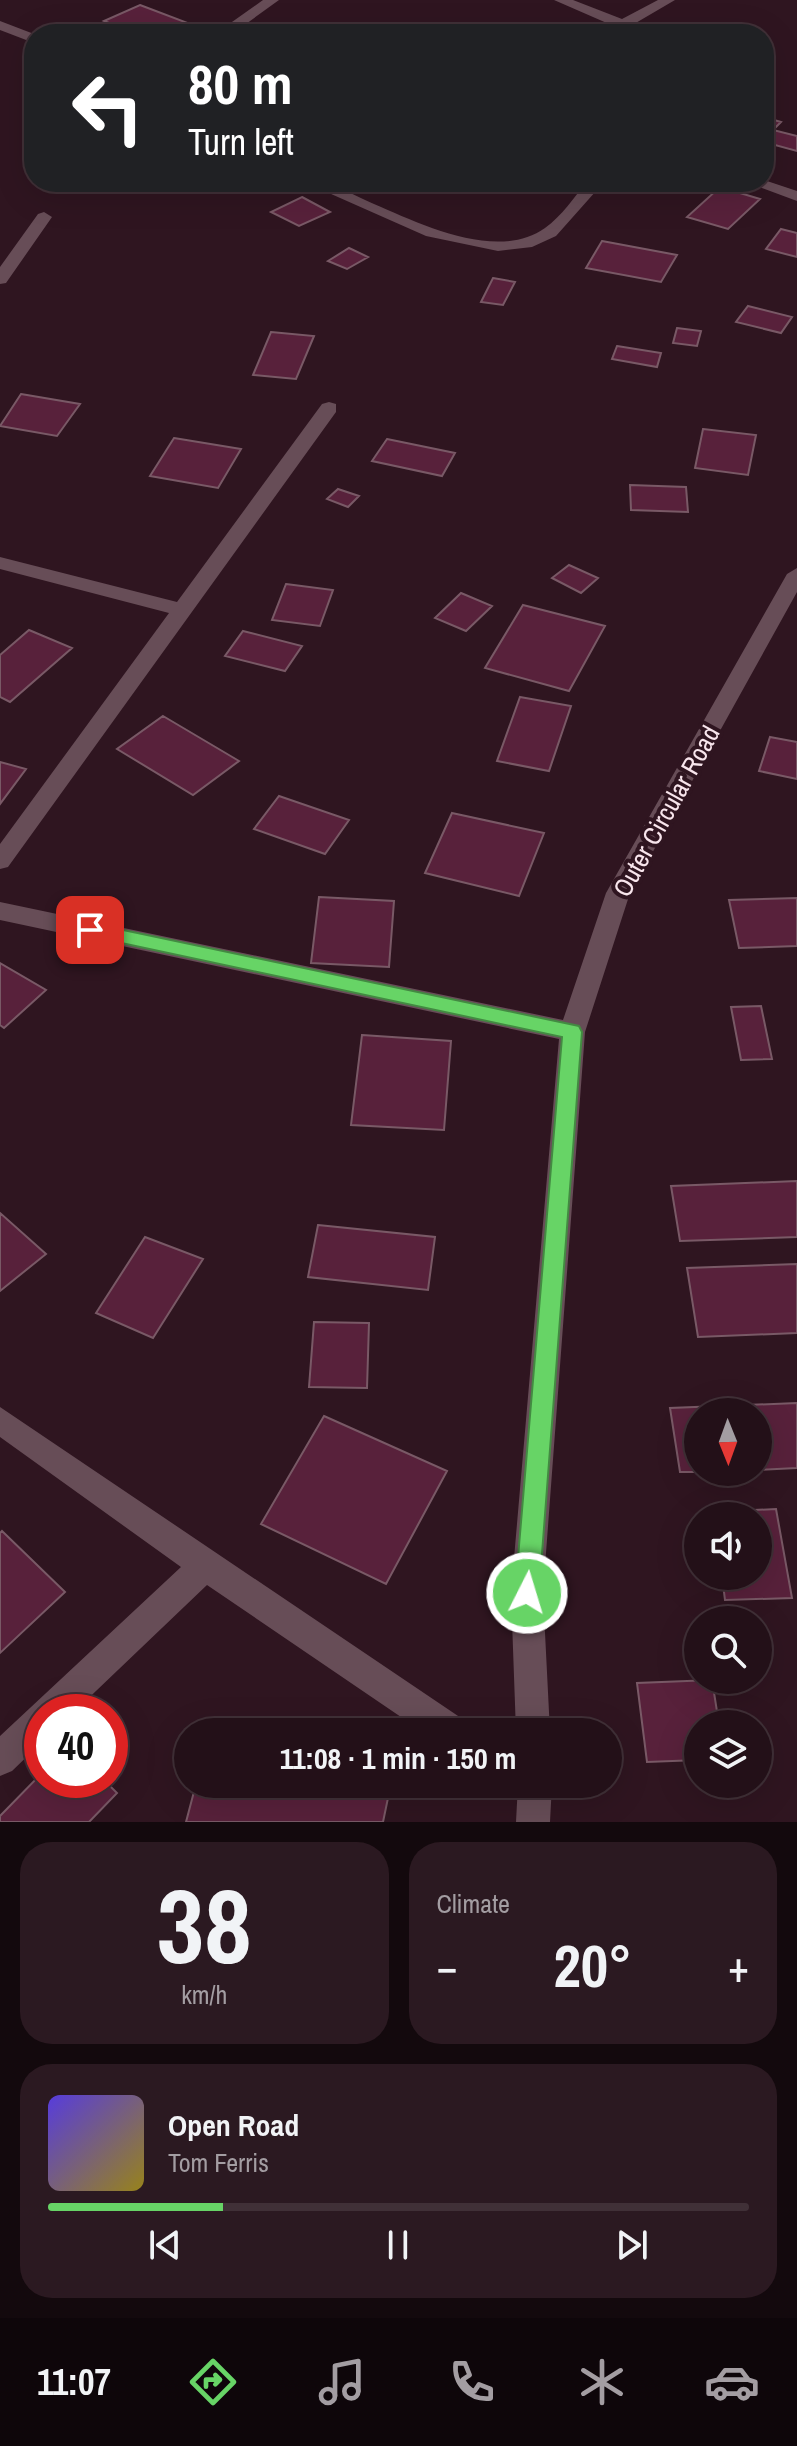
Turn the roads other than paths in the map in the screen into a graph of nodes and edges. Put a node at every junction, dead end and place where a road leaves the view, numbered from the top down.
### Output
1 (272, 0) edge
2 (561, 0) edge
3 (668, 0) edge
4 (237, 24) edge
5 (624, 24) joint
6 (0, 25) edge
7 (24, 35) edge
8 (774, 189) edge
9 (336, 192) edge
10 (587, 192) edge
11 (797, 196) edge
12 (44, 217) dead end
13 (0, 279) edge
14 (329, 408) dead end
15 (0, 563) edge
16 (797, 574) edge
17 (183, 610) junction
18 (0, 861) edge
19 (0, 911) edge
20 (572, 1032) junction
21 (0, 1420) edge
22 (205, 1566) junction
23 (69, 1694) edge
24 (431, 1718) edge
25 (532, 1718) edge
26 (24, 1736) edge
27 (0, 1759) edge
28 (533, 1798) edge
29 (533, 1822) edge

1 - 4 street
2 - 5 street
3 - 5 street
6 - 7 street
8 - 11 street
9 - 10 street
12 - 13 street
14 - 17 street
15 - 17 street
16 - 20 street, Outer Circular Road
17 - 18 street
19 - 20 street
20 - 25 street, Outer Circular Road
21 - 22 street
22 - 23 street
22 - 24 street
26 - 27 street
28 - 29 street

